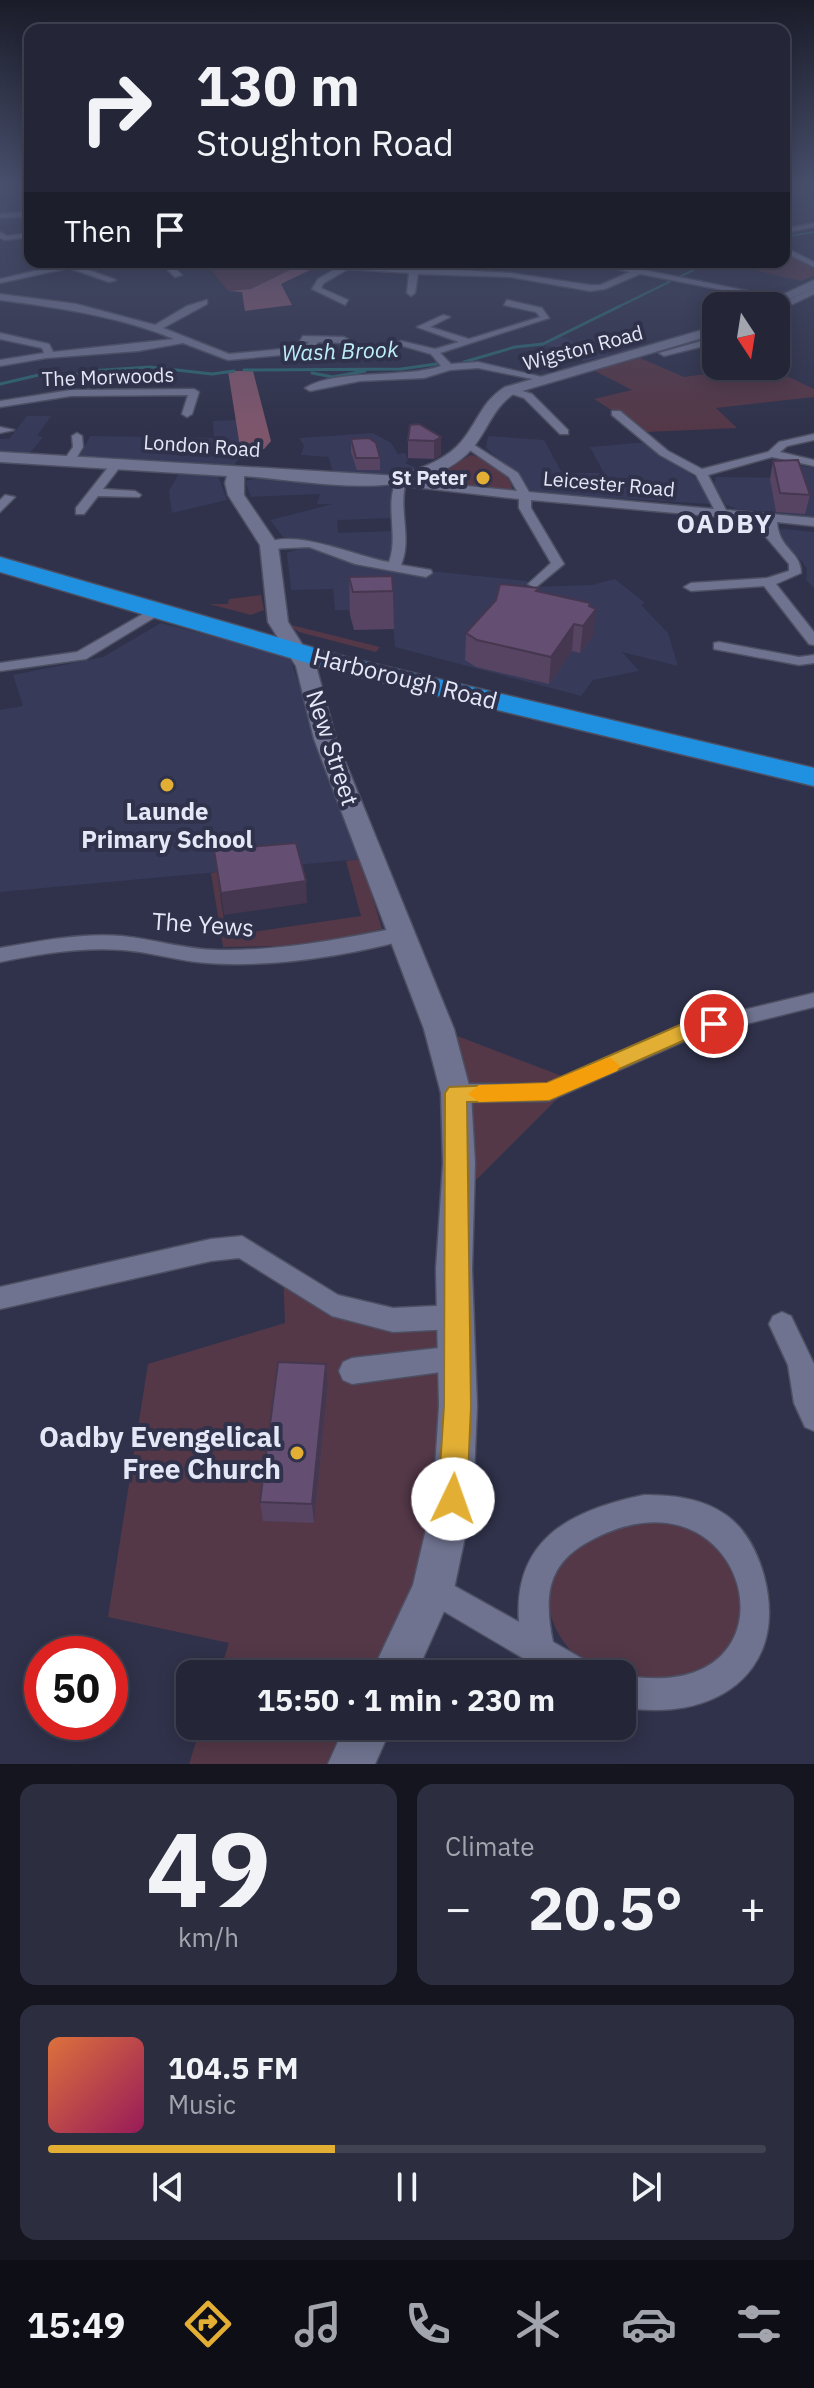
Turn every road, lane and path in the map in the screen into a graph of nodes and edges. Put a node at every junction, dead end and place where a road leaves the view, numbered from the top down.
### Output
1 (41, 268) edge
2 (77, 268) edge
3 (170, 268) edge
4 (343, 268) edge
5 (368, 268) edge
6 (430, 268) edge
7 (447, 268) edge
8 (635, 268) edge
9 (646, 268) edge
10 (414, 270) junction
11 (178, 275) dead end
12 (112, 280) dead end
13 (0, 281) edge
14 (814, 284) edge
15 (814, 291) edge
16 (733, 292) edge
17 (411, 293) dead end
18 (0, 297) edge
19 (790, 297) edge
20 (790, 299) edge
21 (204, 302) dead end
22 (345, 302) dead end
23 (507, 303) dead end
24 (446, 317) dead end
25 (156, 328) junction
26 (0, 336) edge
27 (702, 337) edge
28 (303, 339) dead end
29 (315, 339) junction
30 (183, 340) junction
31 (344, 340) dead end
32 (467, 341) junction
33 (702, 342) edge
34 (401, 344) dead end
35 (682, 346) junction
36 (49, 353) junction
37 (664, 353) dead end
38 (441, 360) junction
39 (0, 363) edge
40 (539, 379) junction
41 (310, 388) dead end
42 (510, 390) junction
43 (0, 404) edge
44 (616, 413) dead end
45 (187, 414) dead end
46 (564, 432) dead end
47 (77, 436) dead end
48 (814, 437) edge
49 (468, 444) junction
50 (772, 454) junction
51 (0, 457) edge
52 (70, 460) junction
53 (117, 463) junction
54 (814, 463) edge
55 (237, 472) junction
56 (701, 473) junction
57 (401, 481) junction
58 (95, 492) junction
59 (135, 495) dead end
60 (525, 495) junction
61 (9, 497) dead end
62 (0, 508) edge
63 (80, 511) dead end
64 (721, 512) junction
65 (771, 518) junction
66 (814, 522) edge
67 (269, 545) junction
68 (0, 551) edge
69 (41, 562) junction
70 (0, 564) edge
71 (394, 567) junction
72 (426, 573) dead end
73 (768, 582) junction
74 (535, 584) edge
75 (691, 587) dead end
76 (168, 605) junction
77 (814, 641) edge
78 (291, 642) junction
79 (719, 646) dead end
80 (814, 659) edge
81 (438, 666) junction
82 (0, 667) edge
83 (569, 719) junction
84 (814, 762) edge
85 (814, 777) edge
86 (401, 934) junction
87 (0, 955) edge
88 (814, 1000) edge
89 (456, 1093) junction
90 (0, 1298) edge
91 (455, 1317) junction
92 (782, 1324) dead end
93 (456, 1358) junction
94 (352, 1371) dead end
95 (814, 1418) edge
96 (433, 1589) junction
97 (539, 1648) junction
98 (400, 1660) edge
99 (557, 1660) edge
100 (636, 1694) edge
101 (362, 1740) edge
102 (351, 1764) edge

1 - 13 street
2 - 12 street
3 - 11 street
4 - 22 street
5 - 10 street
6 - 10 street
7 - 8 street
9 - 16 street
10 - 17 street
14 - 19 main road
15 - 20 street
18 - 25 street
21 - 25 street
23 - 32 street
24 - 32 street
25 - 30 street
26 - 36 street
27 - 35 main road, Wigston Road
28 - 29 street
29 - 30 street
29 - 31 street
30 - 36 street
32 - 38 street
33 - 35 street, Wigston Road
34 - 38 street
35 - 37 street, Wigston Road
35 - 40 main road, Wigston Road
36 - 39 street
38 - 40 street
38 - 41 street
40 - 42 main road, Wigston Road
42 - 46 street
42 - 49 main road, Wigston Road
43 - 45 street, The Morwoods
44 - 56 street
47 - 52 street
48 - 50 street
49 - 57 main road, Wigston Road
49 - 60 street
50 - 54 street
50 - 56 street
51 - 52 main road, London Road
52 - 53 main road, London Road
53 - 55 main road, London Road
53 - 58 street
55 - 57 main road, London Road
55 - 67 main road, New Street
56 - 64 street
57 - 60 street, Leicester Road
57 - 71 street
58 - 59 street
58 - 63 street
60 - 64 street, Leicester Road
60 - 74 street
61 - 62 street
64 - 65 street, Leicester Road
65 - 66 street, Leicester Road
65 - 73 street
67 - 71 street
67 - 78 main road, New Street
68 - 69 highway, Harborough Road
69 - 76 highway
69 - 76 highway, Harborough Road
70 - 76 highway, Harborough Road
71 - 72 street
73 - 75 street
73 - 77 street
76 - 78 highway, Harborough Road
76 - 78 highway, Harborough Road
76 - 82 street
78 - 81 highway, Harborough Road
78 - 83 highway, Harborough Road
78 - 86 main road, New Street
79 - 80 street
81 - 83 highway
81 - 84 highway, Harborough Road
83 - 85 highway, Harborough Road
86 - 87 street, The Yews
86 - 89 main road, New Street
88 - 89 street
89 - 91 main road, New Street
90 - 91 street
91 - 93 main road, New Street
92 - 95 street
93 - 94 street
93 - 96 main road, New Street
96 - 97 street
96 - 98 main road, New Street
97 - 99 street
97 - 100 street
101 - 102 main road

